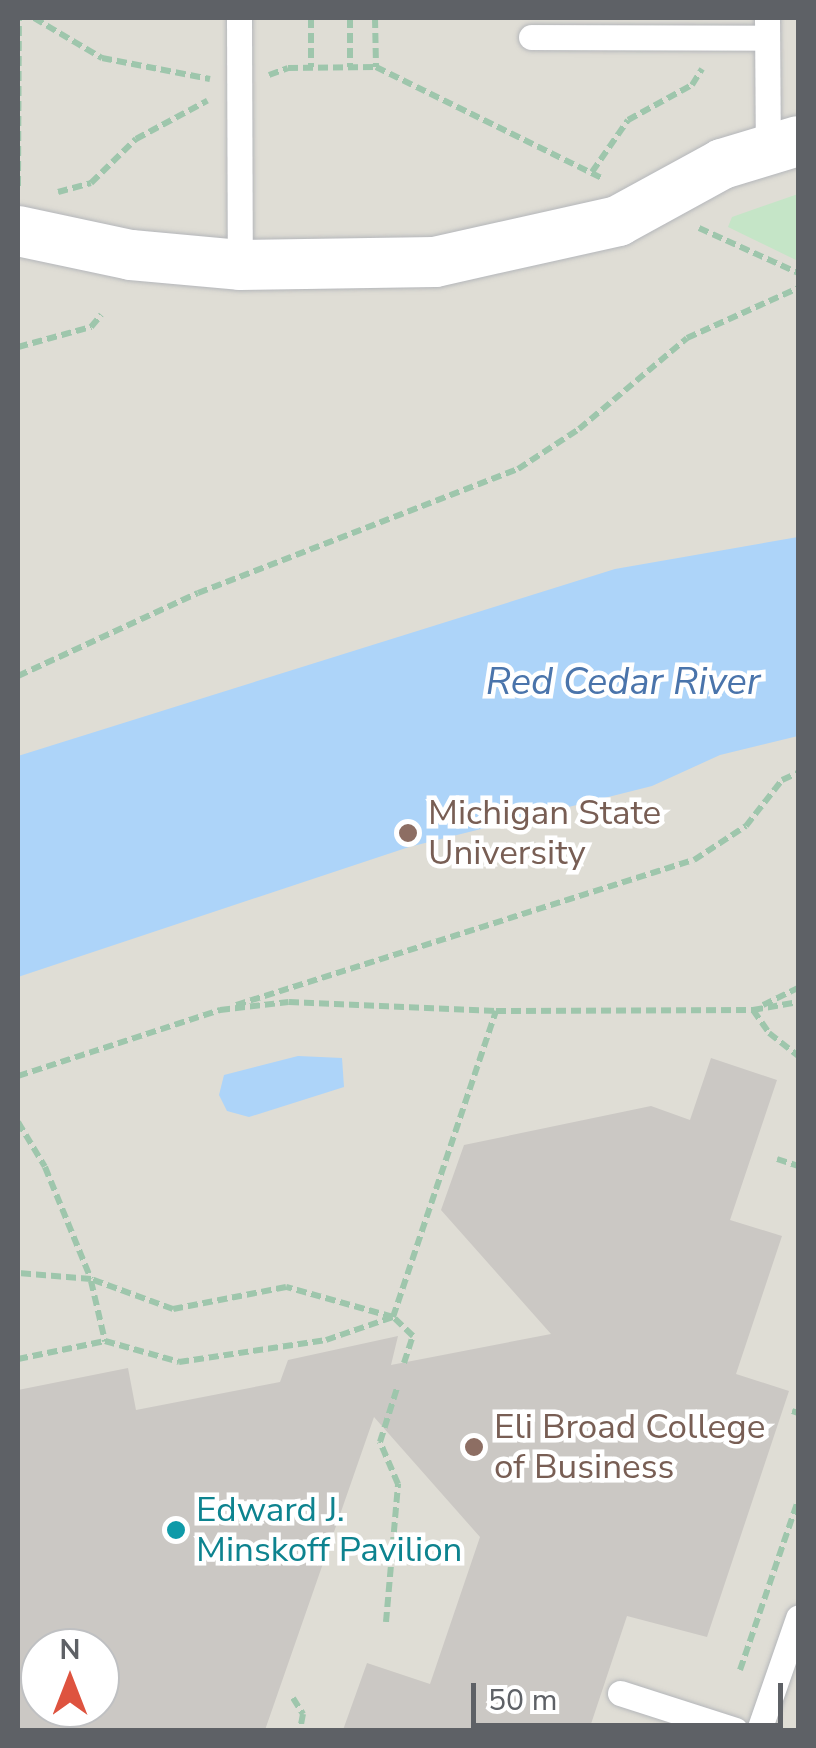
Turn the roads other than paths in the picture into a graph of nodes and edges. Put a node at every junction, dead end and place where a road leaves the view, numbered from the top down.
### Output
1 (240, 18) edge
2 (767, 28) edge
3 (531, 38) dead end
4 (783, 144) edge
5 (18, 231) edge
6 (240, 265) junction
7 (798, 1618) edge
8 (620, 1693) dead end
9 (728, 1728) edge
10 (759, 1730) edge

1 - 6 lane
2 - 3 lane
2 - 4 lane
4 - 6 street
5 - 6 street
7 - 10 lane
8 - 9 lane

